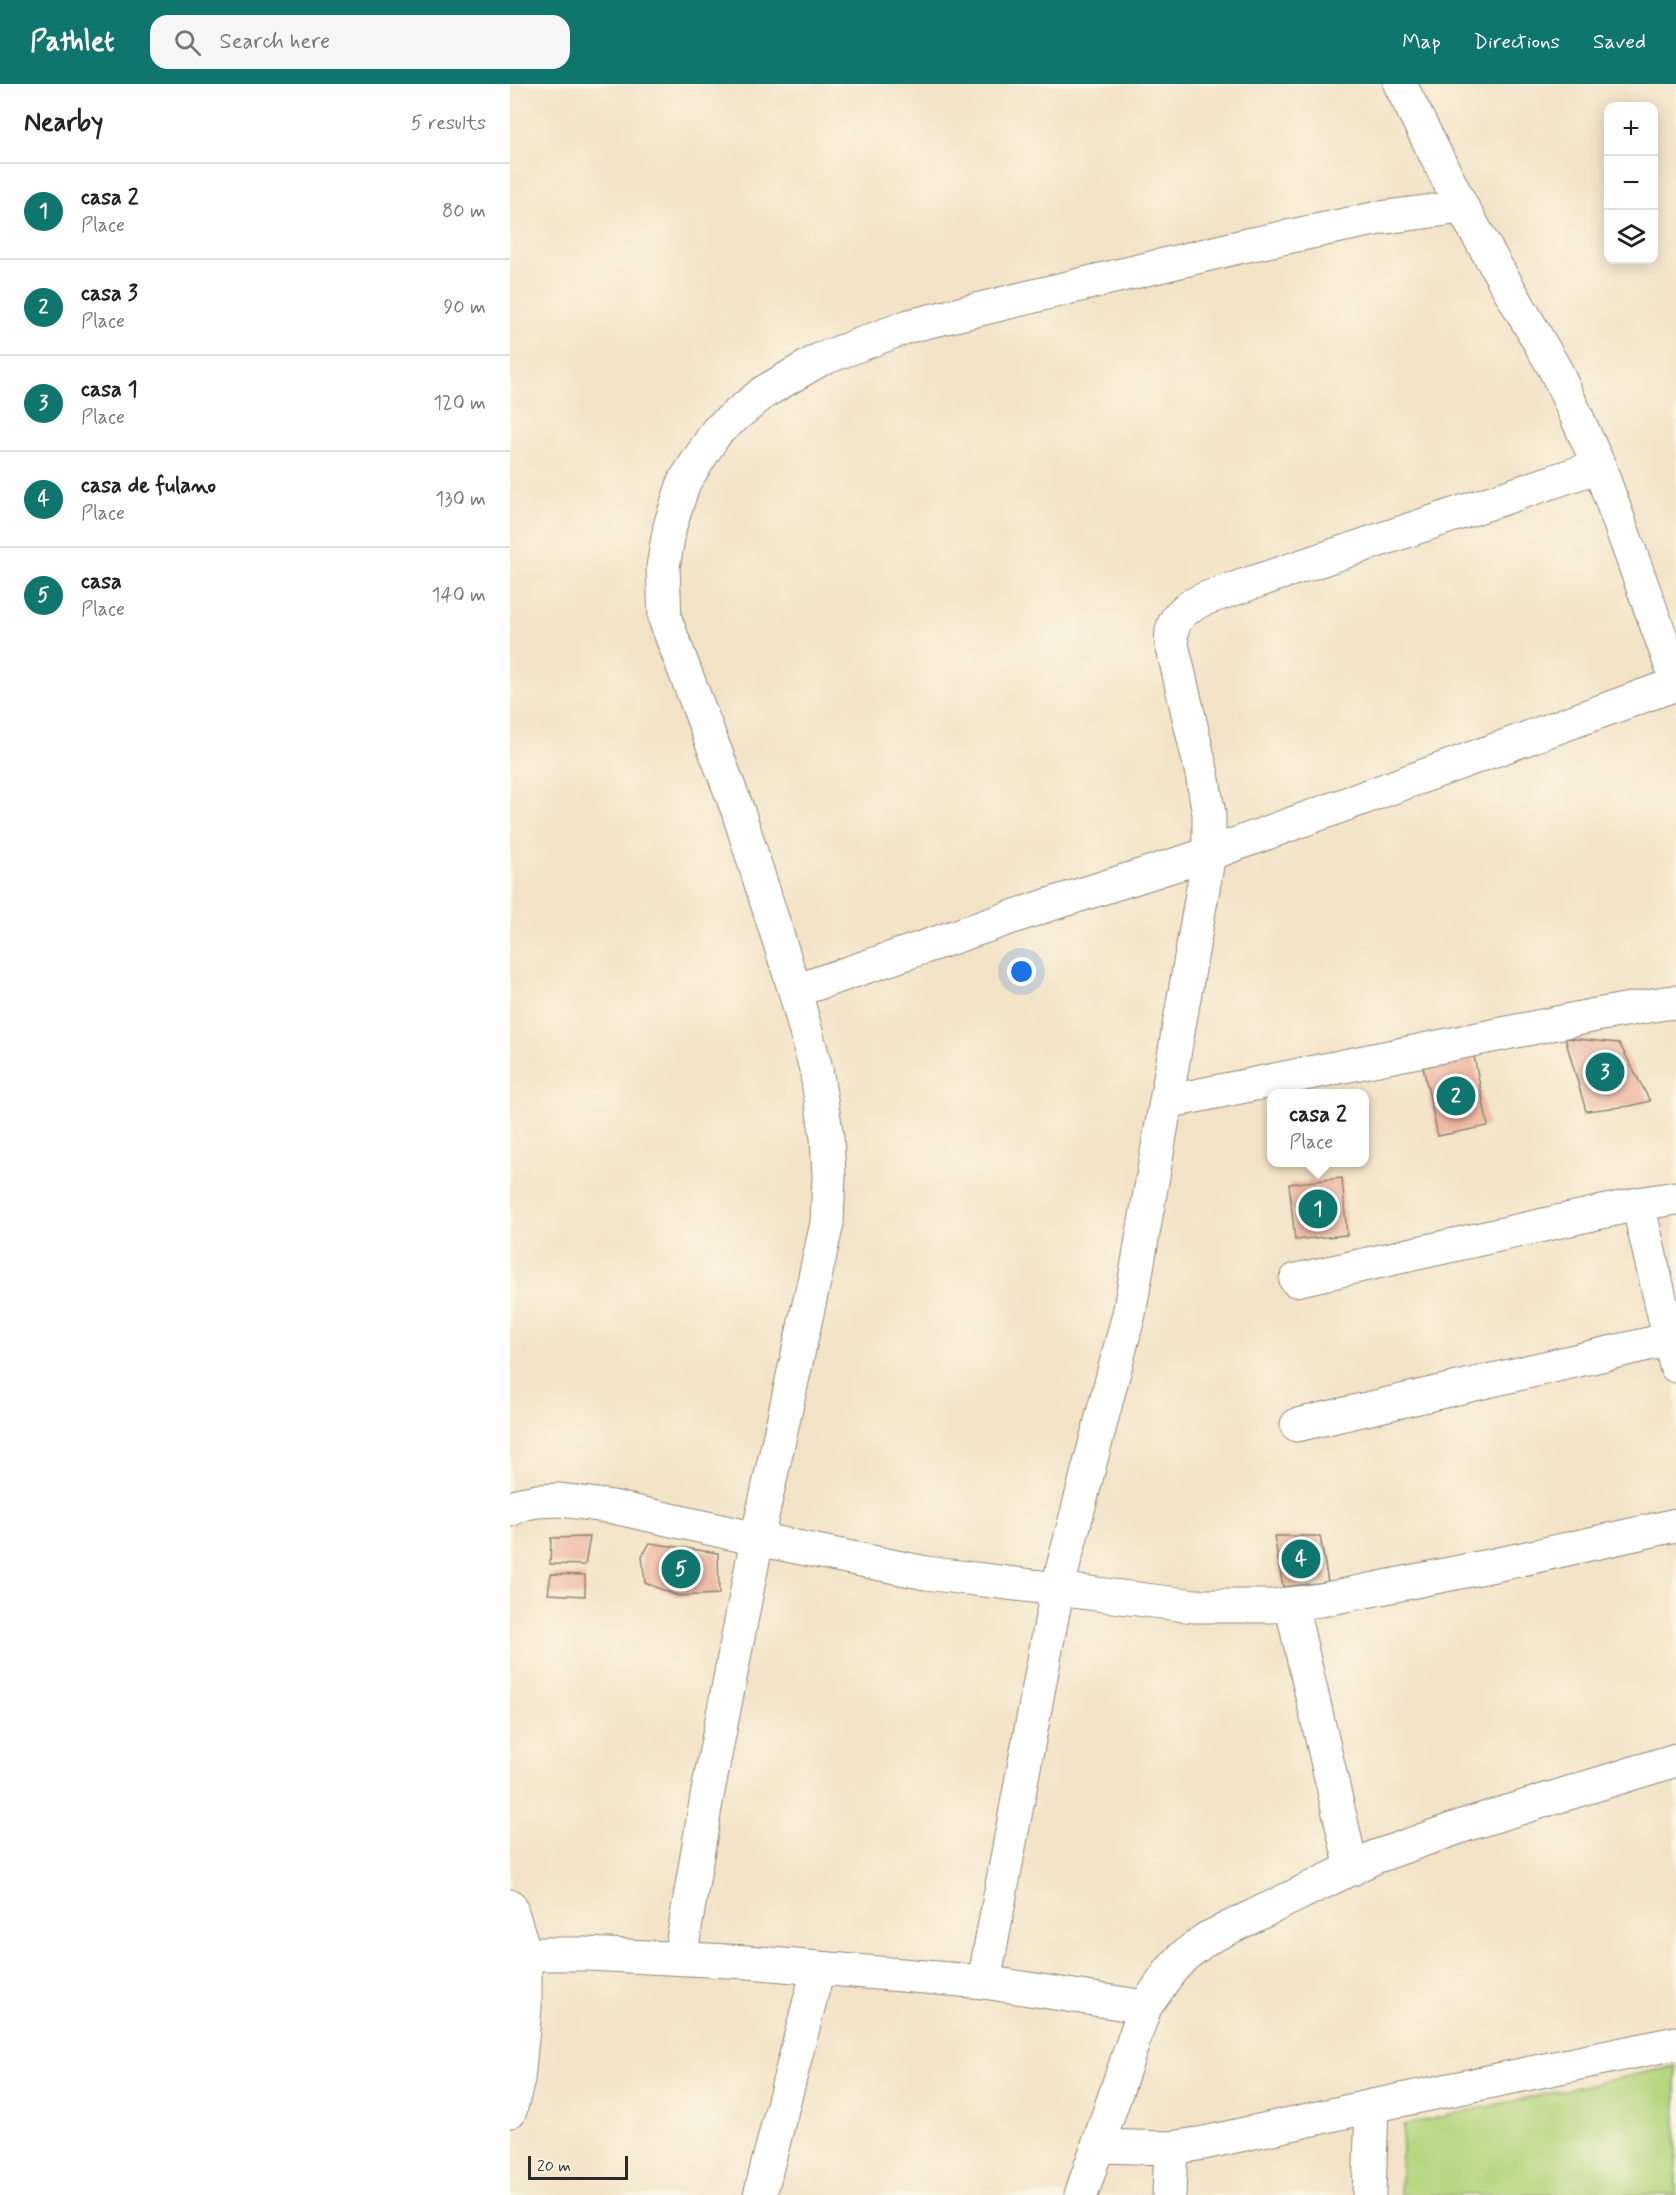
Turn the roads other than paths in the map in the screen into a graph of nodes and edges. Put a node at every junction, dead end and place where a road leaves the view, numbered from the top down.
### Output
1 (1400, 84) edge
2 (1462, 207) junction
3 (1599, 466) junction
4 (1676, 681) edge
5 (1209, 854) junction
6 (795, 991) junction
7 (1676, 1002) edge
8 (1166, 1102) junction
9 (1676, 1198) edge
10 (1638, 1204) junction
11 (1296, 1280) dead end
12 (1673, 1353) edge
13 (1297, 1425) dead end
14 (510, 1510) edge
15 (1676, 1525) edge
16 (757, 1539) junction
17 (1058, 1590) junction
18 (1291, 1604) junction
19 (1676, 1760) edge
20 (1352, 1869) junction
21 (510, 1906) edge
22 (517, 1954) edge
23 (680, 1958) junction
24 (818, 1969) junction
25 (984, 1982) junction
26 (1145, 2007) junction
27 (1676, 2043) edge
28 (1371, 2106) junction
29 (510, 2111) edge
30 (1098, 2146) junction
31 (1171, 2148) junction
32 (760, 2195) edge
33 (1081, 2195) edge
34 (1169, 2195) edge
35 (1369, 2195) edge

1 - 2 street
2 - 3 street
2 - 6 street
3 - 4 street
3 - 5 street
4 - 5 street
5 - 6 street
5 - 8 street
6 - 16 street
7 - 8 street
8 - 17 street
9 - 10 street
10 - 11 street
10 - 12 street
12 - 13 street
14 - 16 street
15 - 18 street
16 - 17 street
16 - 23 street
17 - 18 street
17 - 25 street
18 - 20 street
19 - 20 street
20 - 26 street
21 - 22 street
22 - 23 street
22 - 29 street
23 - 24 street
24 - 25 street
24 - 32 street
25 - 26 street
26 - 30 street
27 - 28 street
28 - 31 street
28 - 35 street
30 - 31 street
30 - 33 street
31 - 34 street

